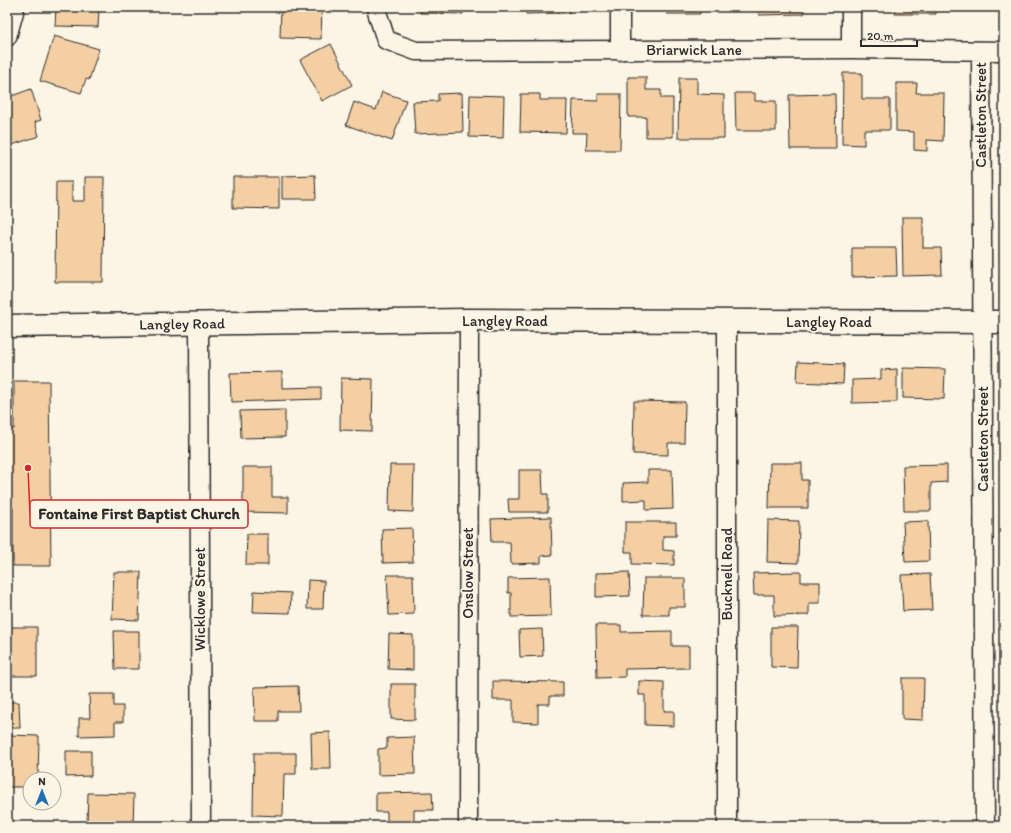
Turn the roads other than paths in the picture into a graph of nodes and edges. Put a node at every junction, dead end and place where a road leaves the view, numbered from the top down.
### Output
1 (14, 7) edge
2 (377, 7) edge
3 (620, 7) edge
4 (851, 7) edge
5 (7, 37) edge
6 (851, 49) junction
7 (620, 51) junction
8 (981, 51) junction
9 (1004, 51) edge
10 (469, 320) junction
11 (727, 322) junction
12 (1004, 322) edge
13 (982, 323) junction
14 (199, 324) junction
15 (7, 326) edge
16 (201, 826) edge
17 (468, 826) edge
18 (727, 826) edge
19 (985, 826) edge

1 - 5 street
2 - 7 street, Briarwick Lane
3 - 7 street
4 - 6 street
6 - 7 street, Briarwick Lane
6 - 8 street, Briarwick Lane
8 - 9 street, Briarwick Lane
8 - 13 street, Castleton Street
10 - 11 street, Langley Road
10 - 14 street, Langley Road
10 - 17 street, Onslow Street
11 - 13 street, Langley Road
11 - 18 street, Bucknell Road
12 - 13 street, Langley Road
13 - 19 street, Castleton Street
14 - 15 street, Langley Road
14 - 16 street, Wicklowe Street

